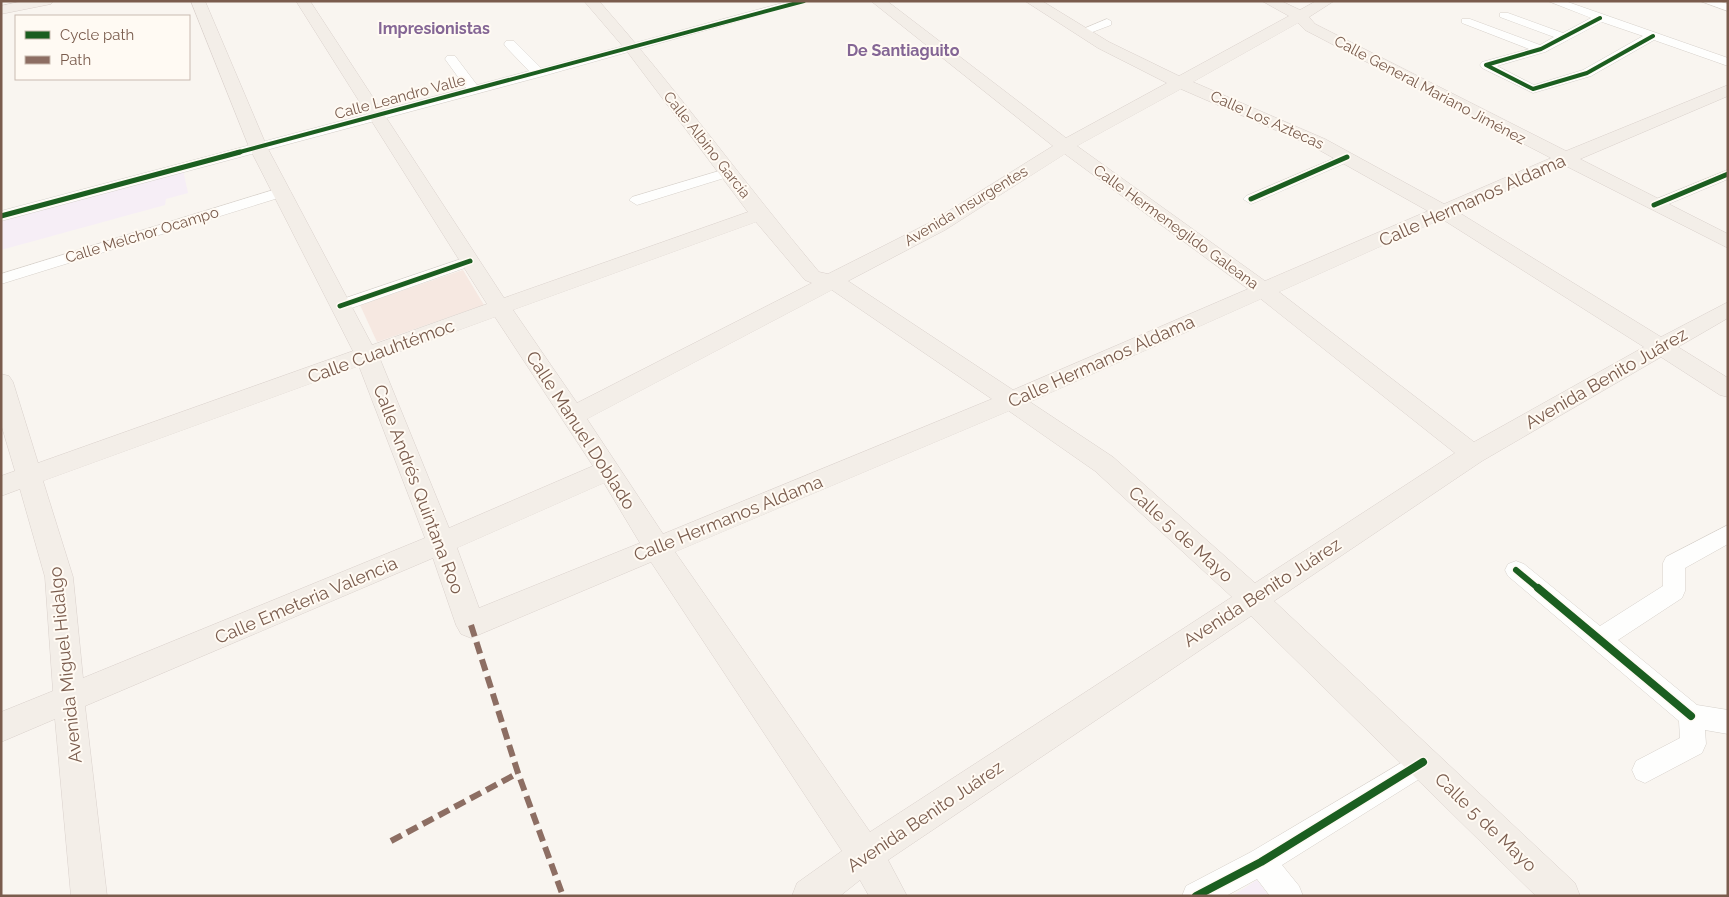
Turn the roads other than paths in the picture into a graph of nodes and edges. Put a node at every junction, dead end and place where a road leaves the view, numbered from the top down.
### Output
1 (46, 1) edge
2 (198, 1) edge
3 (303, 1) edge
4 (591, 1) edge
5 (804, 1) edge
6 (878, 1) edge
7 (1032, 1) edge
8 (1269, 1) edge
9 (1327, 1) edge
10 (1553, 1) edge
11 (1705, 1) edge
12 (1728, 8) edge
13 (1, 10) edge
14 (1504, 15) dead end
15 (1300, 16) junction
16 (1600, 18) junction
17 (1466, 21) dead end
18 (1107, 23) dead end
19 (1082, 32) junction
20 (1653, 36) junction
21 (1564, 37) junction
22 (510, 44) dead end
23 (632, 48) junction
24 (1541, 50) junction
25 (451, 60) dead end
26 (1728, 62) edge
27 (539, 72) junction
28 (1182, 82) junction
29 (474, 90) junction
30 (1728, 90) edge
31 (377, 115) junction
32 (1065, 146) junction
33 (258, 147) junction
34 (1347, 157) junction
35 (1563, 160) junction
36 (729, 172) junction
37 (1728, 174) edge
38 (283, 192) junction
39 (1251, 199) dead end
40 (637, 200) dead end
41 (1654, 205) junction
42 (1445, 212) junction
43 (760, 214) junction
44 (1, 216) edge
45 (1728, 242) edge
46 (470, 262) junction
47 (1, 279) edge
48 (828, 282) junction
49 (1263, 290) junction
50 (340, 306) junction
51 (500, 308) junction
52 (1728, 309) edge
53 (1659, 346) junction
54 (367, 356) junction
55 (1, 382) edge
56 (1728, 389) edge
57 (1010, 401) junction
58 (572, 416) junction
59 (1474, 454) junction
60 (609, 470) junction
61 (30, 476) junction
62 (1, 486) edge
63 (1728, 533) edge
64 (441, 543) junction
65 (657, 548) junction
66 (1516, 570) dead end
67 (1252, 598) junction
68 (471, 625) joint
69 (1600, 639) junction
70 (69, 700) junction
71 (1691, 716) junction
72 (1728, 722) edge
73 (1, 727) edge
74 (1423, 762) junction
75 (1645, 770) dead end
76 (865, 855) junction
77 (1261, 862) junction
78 (89, 896) edge
79 (810, 896) edge
80 (889, 896) edge
81 (1196, 896) edge
82 (1289, 896) edge
83 (1562, 896) edge

1 - 13 main road
2 - 33 main road, Calle Andrés Quintana Roo
3 - 31 main road, Calle Manuel Doblado
4 - 23 main road, Calle Albino García
5 - 23 street, Calle Leandro Valle
6 - 32 main road, Calle Hermenegildo Galeana
7 - 19 main road, Calle Los Aztecas
8 - 15 main road, Calle General Mariano Jiménez
9 - 15 main road, Avenida Insurgentes
10 - 16 street
11 - 12 street
14 - 21 street
15 - 28 main road, Avenida Insurgentes
15 - 35 main road, Calle General Mariano Jiménez
16 - 20 street
16 - 21 street
17 - 24 street
18 - 19 street
19 - 28 main road, Calle Los Aztecas
20 - 24 street
20 - 26 street
21 - 24 street
22 - 27 street
23 - 27 street, Calle Leandro Valle
23 - 36 main road, Calle Albino García
25 - 29 street
27 - 29 street, Calle Leandro Valle
28 - 32 main road, Avenida Insurgentes
28 - 34 main road, Calle Los Aztecas
29 - 31 street, Calle Leandro Valle
30 - 35 main road, Calle Hermanos Aldama
31 - 33 street, Calle Leandro Valle
31 - 46 main road, Calle Manuel Doblado
32 - 48 main road, Avenida Insurgentes
32 - 49 main road, Calle Hermenegildo Galeana
33 - 38 main road, Calle Andrés Quintana Roo
33 - 44 street, Calle Leandro Valle
34 - 39 street
34 - 42 main road, Calle Los Aztecas
35 - 41 main road, Calle General Mariano Jiménez
35 - 42 main road, Calle Hermanos Aldama
36 - 40 street
36 - 43 main road, Calle Albino García
37 - 41 street
38 - 47 street, Calle Melchor Ocampo
38 - 50 main road, Calle Andrés Quintana Roo
41 - 45 main road, Calle General Mariano Jiménez
42 - 49 main road, Calle Hermanos Aldama
42 - 53 main road, Calle Los Aztecas
43 - 48 main road, Calle Albino García
43 - 51 main road, Calle Cuauhtémoc
46 - 50 street
46 - 51 main road, Calle Manuel Doblado
48 - 57 main road, Calle 5 de Mayo
48 - 58 main road, Avenida Insurgentes
49 - 57 main road, Calle Hermanos Aldama
49 - 59 main road, Calle Hermenegildo Galeana
50 - 54 main road, Calle Andrés Quintana Roo
51 - 54 main road, Calle Cuauhtémoc
51 - 58 main road, Calle Manuel Doblado
52 - 53 main road, Avenida Benito Juárez
53 - 56 main road, Calle Los Aztecas
53 - 59 main road, Avenida Benito Juárez
54 - 61 main road, Calle Cuauhtémoc
54 - 64 main road, Calle Andrés Quintana Roo
55 - 61 main road, Avenida Miguel Hidalgo
57 - 65 main road, Calle Hermanos Aldama
57 - 67 main road, Calle 5 de Mayo
58 - 60 main road, Calle Manuel Doblado
59 - 67 main road, Avenida Benito Juárez
60 - 64 main road, Calle Emeteria Valencia
60 - 65 main road, Calle Manuel Doblado
61 - 62 main road, Calle Cuauhtémoc
61 - 70 main road, Avenida Miguel Hidalgo
63 - 69 street
64 - 68 main road, Calle Andrés Quintana Roo
64 - 70 main road, Calle Emeteria Valencia
65 - 68 main road, Calle Hermanos Aldama
65 - 76 main road, Calle Manuel Doblado
66 - 69 street
67 - 74 main road, Calle 5 de Mayo
67 - 76 main road, Avenida Benito Juárez
69 - 71 street
70 - 73 main road, Calle Emeteria Valencia
70 - 78 main road, Avenida Miguel Hidalgo
71 - 72 street
71 - 75 street
74 - 77 street
74 - 83 main road, Calle 5 de Mayo
76 - 79 main road, Avenida Benito Juárez
76 - 80 main road, Calle Manuel Doblado
77 - 81 street
77 - 82 street

